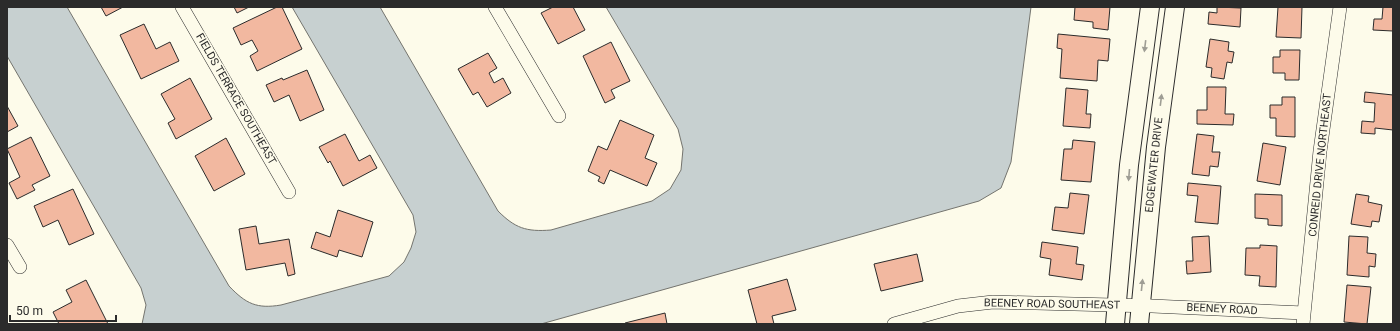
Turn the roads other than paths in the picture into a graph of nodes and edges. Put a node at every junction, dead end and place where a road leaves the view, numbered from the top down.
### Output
1 (182, 7) edge
2 (495, 7) edge
3 (1150, 7) edge
4 (1175, 7) edge
5 (1340, 7) edge
6 (559, 116) dead end
7 (289, 192) dead end
8 (7, 245) edge
9 (20, 267) dead end
10 (1116, 305) junction
11 (1140, 306) junction
12 (1303, 319) edge
13 (894, 324) edge
14 (1115, 324) edge
15 (1139, 324) edge

1 - 7 street, FIELDS TERRACE SOUTHEAST
2 - 6 street
3 -> 10 street
11 -> 4 street, EDGEWATER DRIVE
5 - 12 street, CONREID DRIVE NORTHEAST
8 - 9 street
10 - 11 street, BEENEY ROAD SOUTHEAST
10 - 13 street, BEENEY ROAD SOUTHEAST
10 - 14 street
11 - 12 street, BEENEY ROAD
11 - 15 street, EDGEWATER DRIVE

